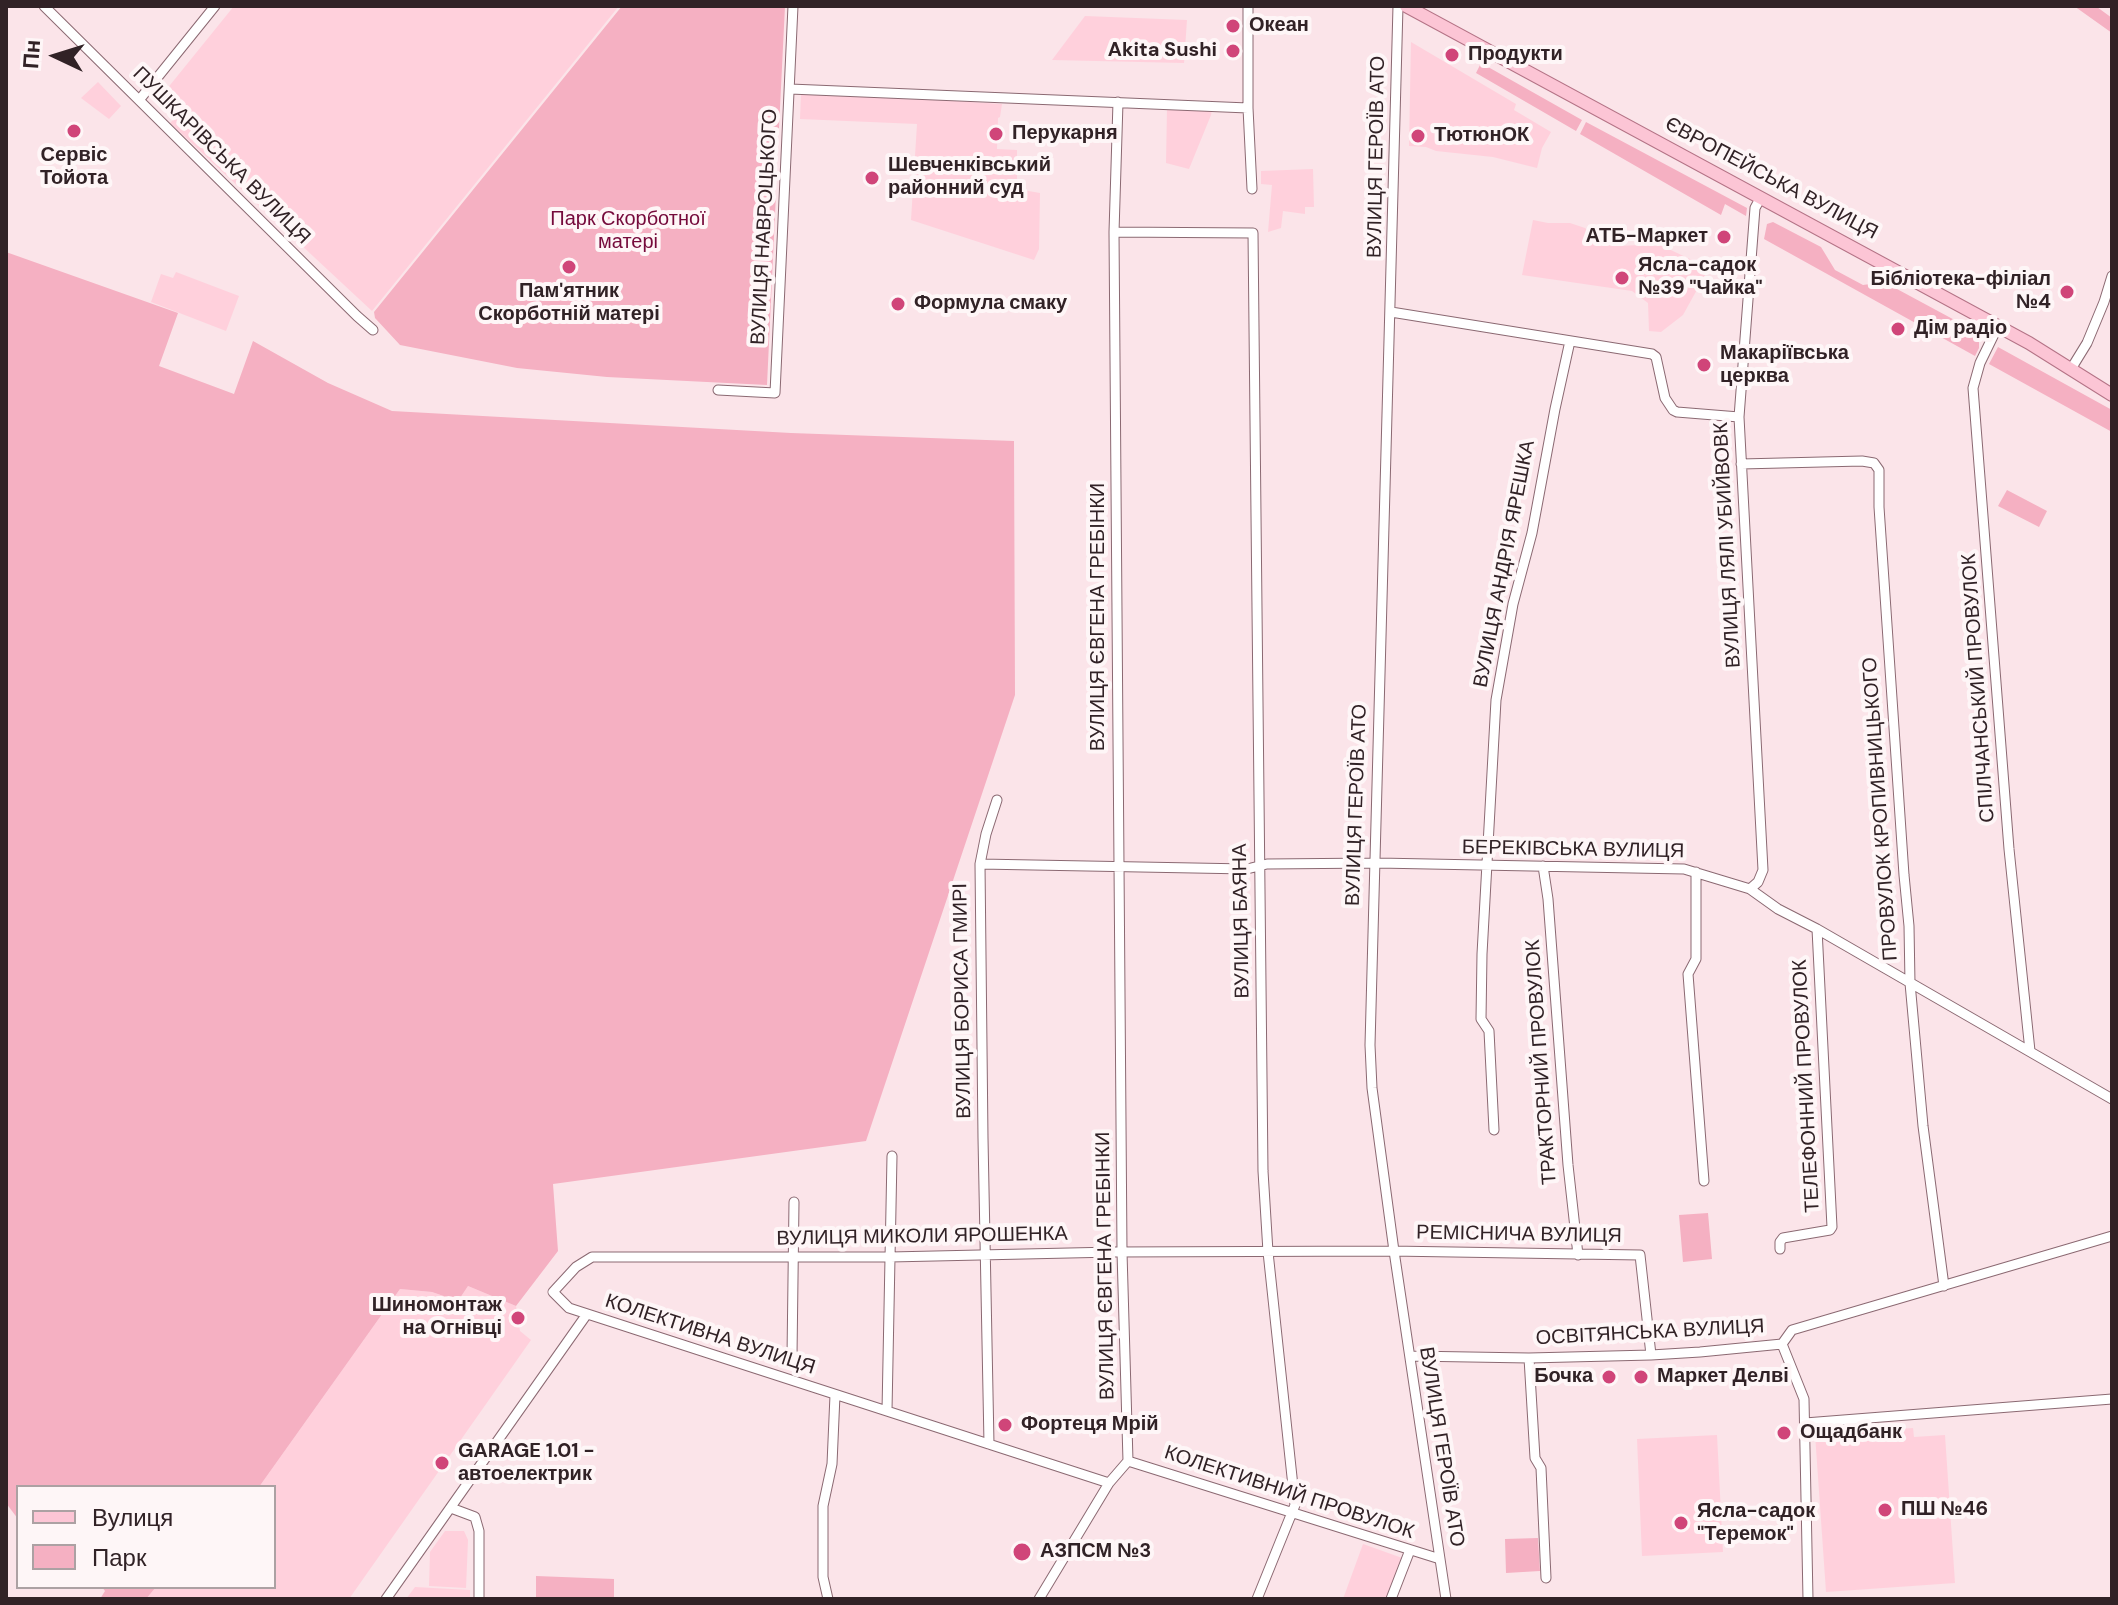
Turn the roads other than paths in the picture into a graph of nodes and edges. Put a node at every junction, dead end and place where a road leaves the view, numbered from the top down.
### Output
1 (44, 6) edge
2 (215, 6) edge
3 (793, 6) edge
4 (1248, 6) edge
5 (1398, 6) edge
6 (1406, 6) edge
7 (790, 89) junction
8 (140, 99) junction
9 (1118, 102) junction
10 (1248, 108) junction
11 (1252, 189) dead end
12 (1761, 197) junction
13 (1114, 232) junction
14 (2112, 276) edge
15 (1391, 312) junction
16 (1998, 326) junction
17 (373, 330) dead end
18 (1570, 341) junction
19 (2071, 369) junction
20 (718, 390) dead end
21 (2112, 395) edge
22 (1739, 417) junction
23 (1741, 464) junction
24 (997, 800) dead end
25 (980, 864) junction
26 (1373, 864) junction
27 (1119, 865) junction
28 (1543, 866) junction
29 (1259, 867) junction
30 (1488, 867) junction
31 (1696, 872) junction
32 (1750, 889) junction
33 (1817, 929) junction
34 (1910, 983) junction
35 (2030, 1051) junction
36 (2112, 1099) edge
37 (1494, 1130) dead end
38 (892, 1156) dead end
39 (1704, 1181) dead end
40 (794, 1202) dead end
41 (2112, 1236) edge
42 (1780, 1249) dead end
43 (1394, 1251) junction
44 (1122, 1252) junction
45 (1268, 1252) junction
46 (985, 1255) junction
47 (1578, 1255) junction
48 (793, 1257) junction
49 (890, 1257) junction
50 (1944, 1286) junction
51 (587, 1314) junction
52 (1782, 1344) junction
53 (1651, 1355) junction
54 (792, 1356) dead end
55 (1410, 1356) junction
56 (1529, 1358) junction
57 (835, 1395) junction
58 (2112, 1399) edge
59 (887, 1411) junction
60 (1805, 1423) junction
61 (989, 1444) junction
62 (1128, 1461) junction
63 (1109, 1483) junction
64 (451, 1508) junction
65 (1293, 1513) junction
66 (1410, 1550) junction
67 (1440, 1559) junction
68 (1546, 1578) dead end
69 (386, 1599) edge
70 (479, 1599) edge
71 (828, 1599) edge
72 (1039, 1599) edge
73 (1257, 1599) edge
74 (1391, 1599) edge
75 (1446, 1599) edge
76 (1808, 1599) edge

1 - 8 street, ПУШКАРІВСЬКА ВУЛИЦЯ
2 - 8 street
3 - 7 street, ВУЛИЦЯ НАВРОЦЬКОГО
4 - 10 street
5 - 15 street, ВУЛИЦЯ ГЕРОЇВ АТО
6 - 12 main road, ЄВРОПЕЙСЬКА ВУЛИЦЯ
7 - 9 street
7 - 20 street, ВУЛИЦЯ НАВРОЦЬКОГО
8 - 17 street, ПУШКАРІВСЬКА ВУЛИЦЯ
9 - 10 street
9 - 13 street, ВУЛИЦЯ ЄВГЕНА ГРЕБІНКИ
10 - 11 street
12 - 16 main road, ЄВРОПЕЙСЬКА ВУЛИЦЯ
12 - 22 street, ВУЛИЦЯ ЛЯЛІ УБИЙВОВК
13 - 27 street, ВУЛИЦЯ ЄВГЕНА ГРЕБІНКИ
13 - 29 street, ВУЛИЦЯ БАЯНА
14 - 19 street
15 - 18 street
15 - 26 street, ВУЛИЦЯ ГЕРОЇВ АТО
16 - 19 main road, ЄВРОПЕЙСЬКА ВУЛИЦЯ
16 - 35 street, СПІЛЧАНСЬКИЙ ПРОВУЛОК
18 - 22 street
18 - 30 street, ВУЛИЦЯ АНДРІЯ ЯРЕШКА
19 - 21 main road, ЄВРОПЕЙСЬКА ВУЛИЦЯ
22 - 23 street, ВУЛИЦЯ ЛЯЛІ УБИЙВОВК
23 - 32 street, ВУЛИЦЯ ЛЯЛІ УБИЙВОВК
23 - 34 street, ПРОВУЛОК КРОПИВНИЦЬКОГО
24 - 25 street, ВУЛИЦЯ БОРИСА ГМИРІ
25 - 27 street, ВУЛИЦЯ БОРИСА ГМИРІ
25 - 46 street, ВУЛИЦЯ БОРИСА ГМИРІ
26 - 29 street, БЕРЕКІВСЬКА ВУЛИЦЯ
26 - 30 street, БЕРЕКІВСЬКА ВУЛИЦЯ
26 - 43 street, ВУЛИЦЯ ГЕРОЇВ АТО
27 - 29 street, БЕРЕКІВСЬКА ВУЛИЦЯ
27 - 44 street, ВУЛИЦЯ ЄВГЕНА ГРЕБІНКИ
28 - 30 street, БЕРЕКІВСЬКА ВУЛИЦЯ
28 - 31 street, БЕРЕКІВСЬКА ВУЛИЦЯ
28 - 47 street, ТРАКТОРНИЙ ПРОВУЛОК
29 - 45 street, ВУЛИЦЯ БАЯНА
30 - 37 street, ВУЛИЦЯ АНДРІЯ ЯРЕШКА
31 - 32 street, БЕРЕКІВСЬКА ВУЛИЦЯ
31 - 39 street
32 - 33 street, БЕРЕКІВСЬКА ВУЛИЦЯ
33 - 34 street, БЕРЕКІВСЬКА ВУЛИЦЯ
33 - 42 street, ТЕЛЕФОННИЙ ПРОВУЛОК
34 - 35 street, БЕРЕКІВСЬКА ВУЛИЦЯ
34 - 50 street, ПРОВУЛОК КРОПИВНИЦЬКОГО
35 - 36 street, БЕРЕКІВСЬКА ВУЛИЦЯ
38 - 49 street
40 - 48 street
41 - 50 street, ОСВІТЯНСЬКА ВУЛИЦЯ
43 - 45 street, ВУЛИЦЯ МИКОЛИ ЯРОШЕНКА
43 - 47 street, РЕМІСНИЧА ВУЛИЦЯ
43 - 55 street, ВУЛИЦЯ ГЕРОЇВ АТО
44 - 45 street, ВУЛИЦЯ МИКОЛИ ЯРОШЕНКА
44 - 46 street, ВУЛИЦЯ МИКОЛИ ЯРОШЕНКА
44 - 62 street, ВУЛИЦЯ ЄВГЕНА ГРЕБІНКИ
45 - 65 street, ВУЛИЦЯ БАЯНА
46 - 49 street, ВУЛИЦЯ МИКОЛИ ЯРОШЕНКА
46 - 61 street, ВУЛИЦЯ БОРИСА ГМИРІ
47 - 53 street, РЕМІСНИЧА ВУЛИЦЯ
48 - 49 street, ВУЛИЦЯ МИКОЛИ ЯРОШЕНКА
48 - 51 street, ВУЛИЦЯ МИКОЛИ ЯРОШЕНКА
48 - 54 street
49 - 59 street
50 - 52 street, ОСВІТЯНСЬКА ВУЛИЦЯ
51 - 57 street, КОЛЕКТИВНА ВУЛИЦЯ
51 - 64 street, КОЛЕКТИВНА ВУЛИЦЯ
52 - 53 street, ОСВІТЯНСЬКА ВУЛИЦЯ
52 - 60 street
53 - 56 street, ОСВІТЯНСЬКА ВУЛИЦЯ
55 - 56 street, ОСВІТЯНСЬКА ВУЛИЦЯ
55 - 67 street, ВУЛИЦЯ ГЕРОЇВ АТО
56 - 68 street
57 - 59 street, КОЛЕКТИВНА ВУЛИЦЯ
57 - 71 street
58 - 60 street
59 - 61 street, КОЛЕКТИВНА ВУЛИЦЯ
60 - 76 street
61 - 63 street, КОЛЕКТИВНА ВУЛИЦЯ
62 - 63 street
62 - 65 street, КОЛЕКТИВНИЙ ПРОВУЛОК
63 - 72 street
64 - 69 street, КОЛЕКТИВНА ВУЛИЦЯ
64 - 70 street
65 - 66 street, КОЛЕКТИВНИЙ ПРОВУЛОК
65 - 73 street, ВУЛИЦЯ БАЯНА
66 - 67 street, КОЛЕКТИВНИЙ ПРОВУЛОК
66 - 74 street
67 - 75 street, ВУЛИЦЯ ГЕРОЇВ АТО

